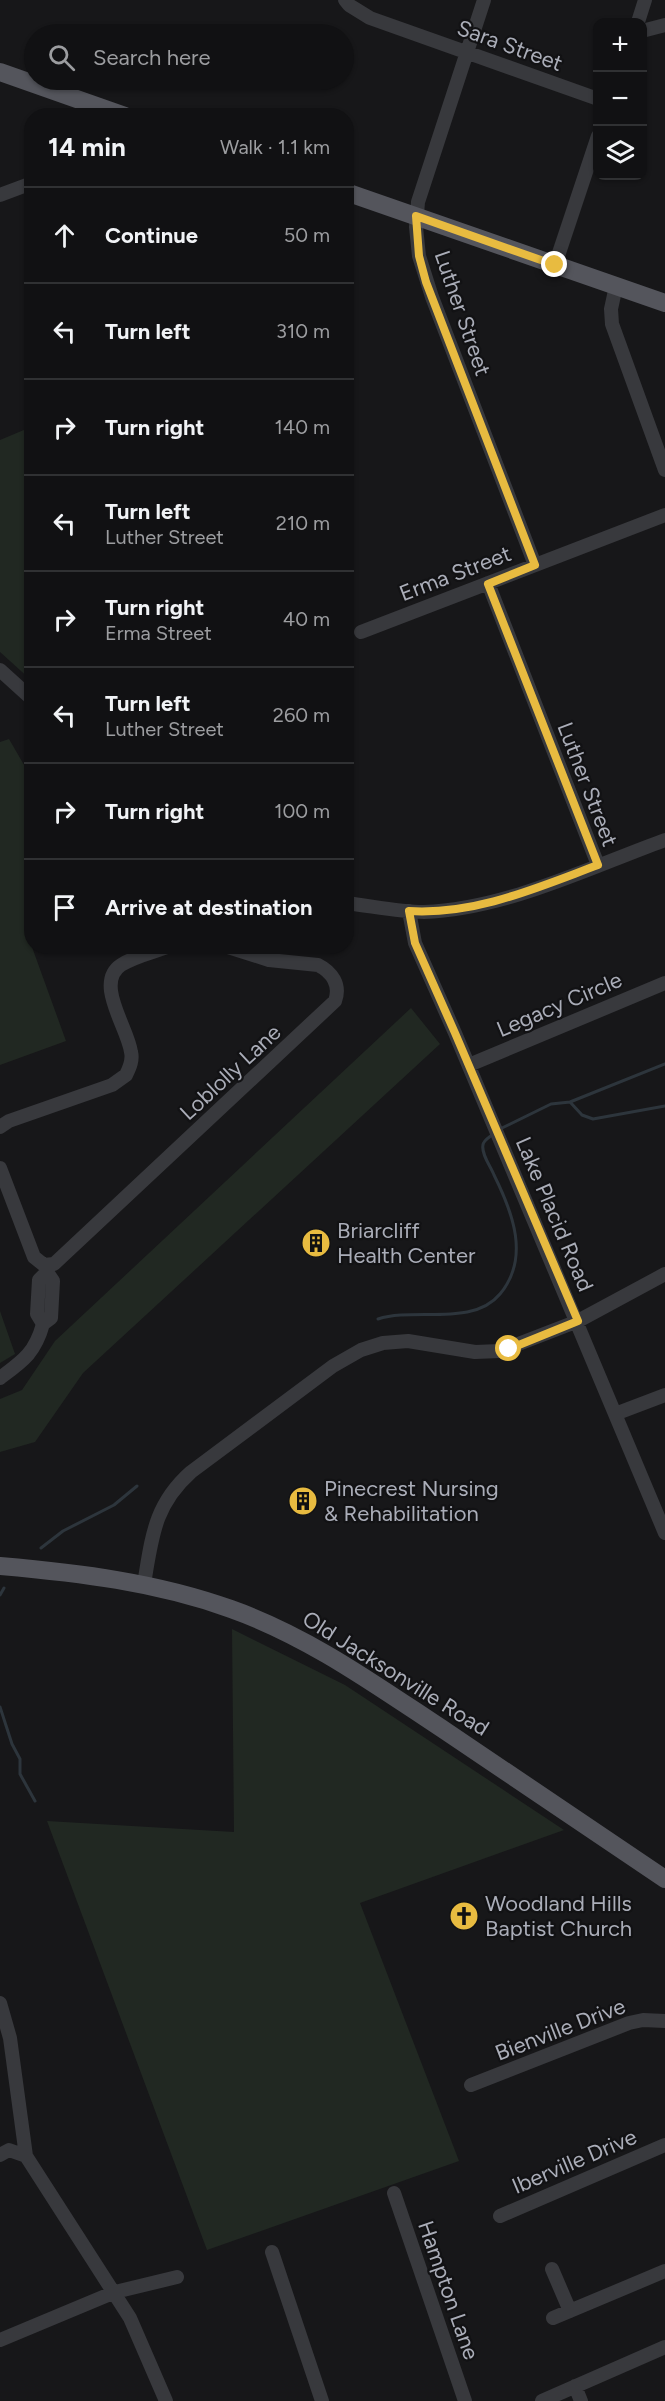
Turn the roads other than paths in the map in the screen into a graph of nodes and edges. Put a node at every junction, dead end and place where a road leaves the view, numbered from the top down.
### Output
1 (345, 0) edge
2 (484, 0) edge
3 (645, 0) edge
4 (639, 18) edge
5 (665, 25) edge
6 (647, 30) edge
7 (467, 51) junction
8 (0, 72) edge
9 (24, 80) edge
10 (51, 90) edge
11 (593, 98) edge
12 (102, 108) edge
13 (593, 148) edge
14 (24, 186) edge
15 (0, 195) edge
16 (354, 195) edge
17 (416, 216) junction
18 (555, 265) junction
19 (616, 286) junction
20 (665, 303) edge
21 (665, 470) edge
22 (665, 515) edge
23 (535, 565) junction
24 (488, 584) junction
25 (361, 632) dead end
26 (0, 670) edge
27 (24, 692) edge
28 (665, 840) edge
29 (598, 865) junction
30 (354, 904) edge
31 (409, 911) junction
32 (148, 954) edge
33 (250, 954) edge
34 (665, 983) edge
35 (469, 1065) junction
36 (0, 1127) edge
37 (0, 1168) edge
38 (47, 1269) junction
39 (665, 1274) edge
40 (578, 1321) junction
41 (0, 1378) edge
42 (665, 1395) edge
43 (615, 1414) junction
44 (665, 1533) edge
45 (0, 1566) edge
46 (144, 1584) junction
47 (665, 1879) edge
48 (0, 2003) edge
49 (665, 2021) edge
50 (471, 2085) dead end
51 (665, 2145) edge
52 (0, 2155) edge
53 (26, 2156) junction
54 (394, 2193) dead end
55 (500, 2216) dead end
56 (272, 2252) dead end
57 (552, 2269) dead end
58 (665, 2271) edge
59 (177, 2277) dead end
60 (115, 2292) junction
61 (570, 2311) junction
62 (553, 2318) dead end
63 (0, 2340) edge
64 (665, 2348) edge
65 (575, 2386) junction
66 (166, 2401) edge
67 (322, 2401) edge
68 (465, 2401) edge
69 (542, 2401) edge
70 (582, 2401) edge

1 - 7 street, Sara Street
2 - 7 street, Luther Street
3 - 4 street
5 - 6 street
7 - 11 street, Sara Street
7 - 17 street, Luther Street
8 - 9 main road
10 - 12 main road
13 - 18 street
14 - 15 street
16 - 17 main road
17 - 18 main road
17 - 23 street, Luther Street
18 - 19 main road
19 - 20 main road
19 - 21 street
22 - 23 street, Erma Street
23 - 24 street, Erma Street
24 - 25 street, Erma Street
24 - 29 street, Luther Street
26 - 27 street
28 - 29 street
29 - 31 street
30 - 31 street
31 - 35 street, Lake Placid Road
32 - 36 street
33 - 38 street, Loblolly Lane
34 - 35 street, Legacy Circle
35 - 40 street, Lake Placid Road
37 - 38 street
38 - 41 street
39 - 40 street
40 - 43 street, Lake Placid Road
40 - 46 street
42 - 43 street
43 - 44 street, Lake Placid Road
45 - 46 main road, Old Jacksonville Road
46 - 47 main road, Old Jacksonville Road
48 - 53 street
49 - 50 street, Bienville Drive
51 - 55 street, Iberville Drive
52 - 53 street
53 - 60 street
54 - 68 street, Hampton Lane
56 - 67 street
57 - 61 street
58 - 61 street
59 - 60 street
60 - 63 street
60 - 66 street
61 - 62 street
64 - 65 street
65 - 69 street
65 - 70 street

